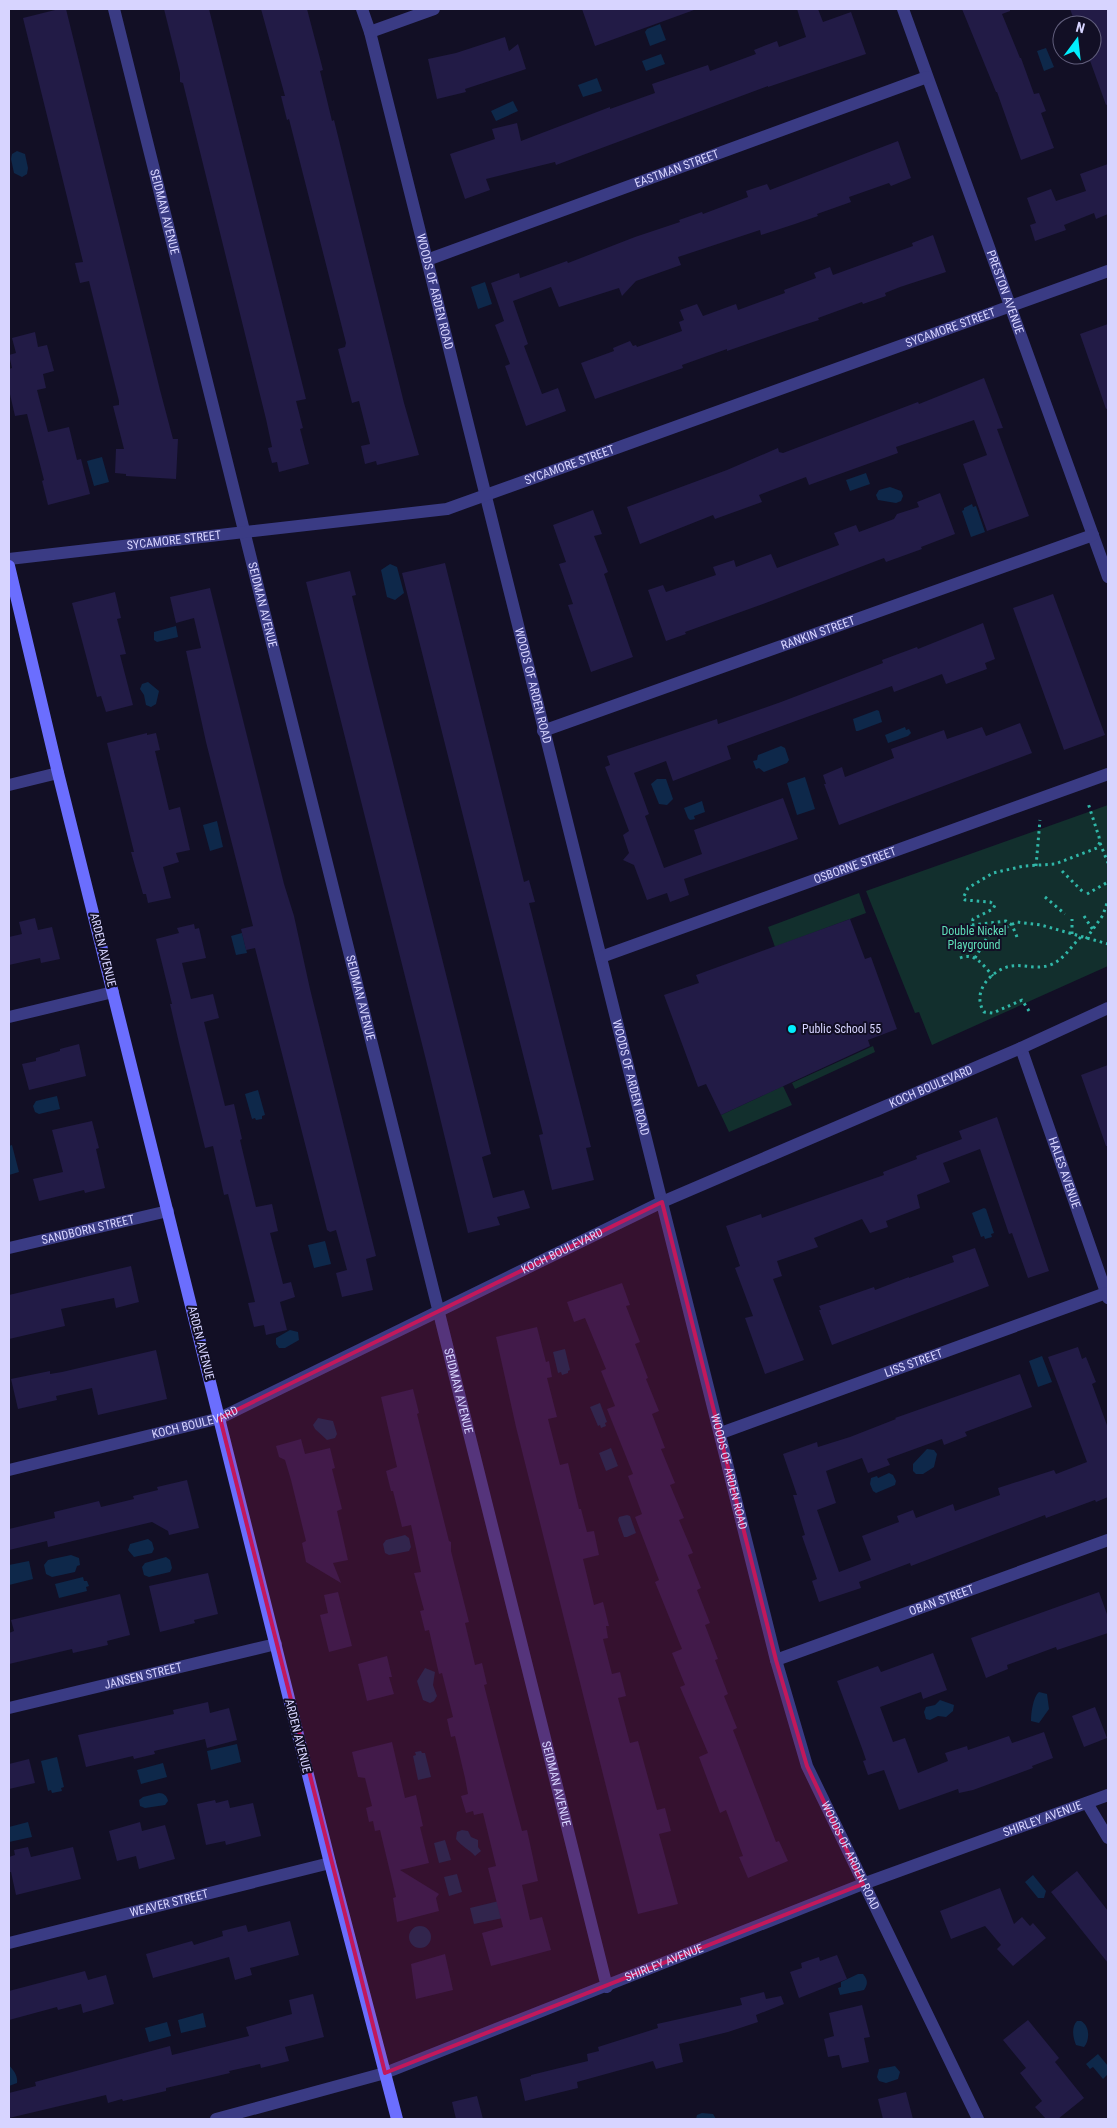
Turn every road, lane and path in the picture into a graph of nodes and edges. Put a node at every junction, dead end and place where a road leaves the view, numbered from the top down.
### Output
1 (114, 9) edge
2 (362, 9) edge
3 (434, 9) edge
4 (903, 9) edge
5 (370, 32) junction
6 (928, 77) junction
7 (427, 260) junction
8 (1108, 271) edge
9 (1010, 306) junction
10 (486, 497) junction
11 (244, 531) junction
12 (1093, 535) junction
13 (9, 559) edge
14 (9, 566) edge
15 (1108, 577) edge
16 (543, 732) junction
17 (58, 773) junction
18 (1108, 774) edge
19 (9, 785) edge
20 (1088, 803) dead end
21 (1040, 820) dead end
22 (1100, 842) junction
23 (1108, 863) edge
24 (1036, 866) junction
25 (1062, 871) dead end
26 (1108, 882) edge
27 (1083, 892) dead end
28 (1088, 894) dead end
29 (1045, 897) dead end
30 (1108, 900) edge
31 (1065, 914) dead end
32 (1084, 916) dead end
33 (1072, 919) dead end
34 (1012, 924) junction
35 (1093, 930) junction
36 (1072, 934) junction
37 (1017, 937) dead end
38 (1081, 937) junction
39 (1086, 939) junction
40 (1108, 944) edge
41 (602, 957) junction
42 (960, 958) dead end
43 (975, 958) junction
44 (993, 976) junction
45 (113, 992) junction
46 (1108, 1008) edge
47 (1029, 1011) dead end
48 (9, 1017) edge
49 (1021, 1048) junction
50 (662, 1202) junction
51 (168, 1211) junction
52 (9, 1248) edge
53 (1107, 1296) edge
54 (439, 1312) junction
55 (220, 1418) junction
56 (721, 1434) junction
57 (9, 1470) edge
58 (1108, 1540) edge
59 (276, 1644) junction
60 (776, 1660) junction
61 (9, 1708) edge
62 (1108, 1795) edge
63 (1086, 1803) junction
64 (1108, 1838) edge
65 (330, 1863) junction
66 (863, 1884) junction
67 (9, 1943) edge
68 (607, 1987) junction
69 (386, 2073) junction
70 (216, 2119) edge
71 (397, 2119) edge
72 (978, 2119) edge

1 - 11 street, SEIDMAN AVENUE
2 - 5 street, WOODS OF ARDEN ROAD
3 - 5 street
4 - 6 street, PRESTON AVENUE
5 - 7 street, WOODS OF ARDEN ROAD
6 - 7 street, EASTMAN STREET
6 - 9 street, PRESTON AVENUE
7 - 10 street, WOODS OF ARDEN ROAD
8 - 9 street, SYCAMORE STREET
9 - 10 street, SYCAMORE STREET
9 - 12 street, PRESTON AVENUE
10 - 11 street, SYCAMORE STREET
10 - 16 street, WOODS OF ARDEN ROAD
11 - 13 street, SYCAMORE STREET
11 - 54 street, SEIDMAN AVENUE
12 - 15 street, PRESTON AVENUE
12 - 16 street, RANKIN STREET
14 - 17 street, ARDEN AVENUE
16 - 41 street, WOODS OF ARDEN ROAD
17 - 19 street
17 - 45 street, ARDEN AVENUE
18 - 41 street, OSBORNE STREET
20 - 22 path
21 - 24 path
22 - 23 path
22 - 24 path
24 - 34 path
25 - 27 path
26 - 28 path
29 - 31 path
30 - 35 path
32 - 35 path
33 - 36 path
34 - 36 path
34 - 37 path
34 - 43 path
35 - 39 path
36 - 38 path
38 - 39 path
38 - 44 path
39 - 40 path
41 - 50 street, WOODS OF ARDEN ROAD
42 - 43 path
43 - 44 path
44 - 47 path
45 - 48 street
45 - 51 street, ARDEN AVENUE
46 - 49 street, KOCH BOULEVARD
49 - 50 street, KOCH BOULEVARD
49 - 53 street, HALES AVENUE
50 - 54 street, KOCH BOULEVARD
50 - 56 street, WOODS OF ARDEN ROAD
51 - 52 street, SANDBORN STREET
51 - 55 street, ARDEN AVENUE
53 - 56 street, LISS STREET
54 - 55 street, KOCH BOULEVARD
54 - 68 street, SEIDMAN AVENUE
55 - 57 street, KOCH BOULEVARD
55 - 59 street, ARDEN AVENUE
56 - 60 street, WOODS OF ARDEN ROAD
58 - 60 street, OBAN STREET
59 - 61 street, JANSEN STREET
59 - 65 street, ARDEN AVENUE
60 - 66 street, WOODS OF ARDEN ROAD
62 - 63 street, SHIRLEY AVENUE
63 - 64 street
63 - 66 street, SHIRLEY AVENUE
65 - 67 street, WEAVER STREET
65 - 69 street, ARDEN AVENUE
66 - 68 street, SHIRLEY AVENUE
66 - 72 street, WOODS OF ARDEN ROAD
68 - 69 street, SHIRLEY AVENUE
69 - 70 street, SHIRLEY AVENUE
69 - 71 street, ARDEN AVENUE

